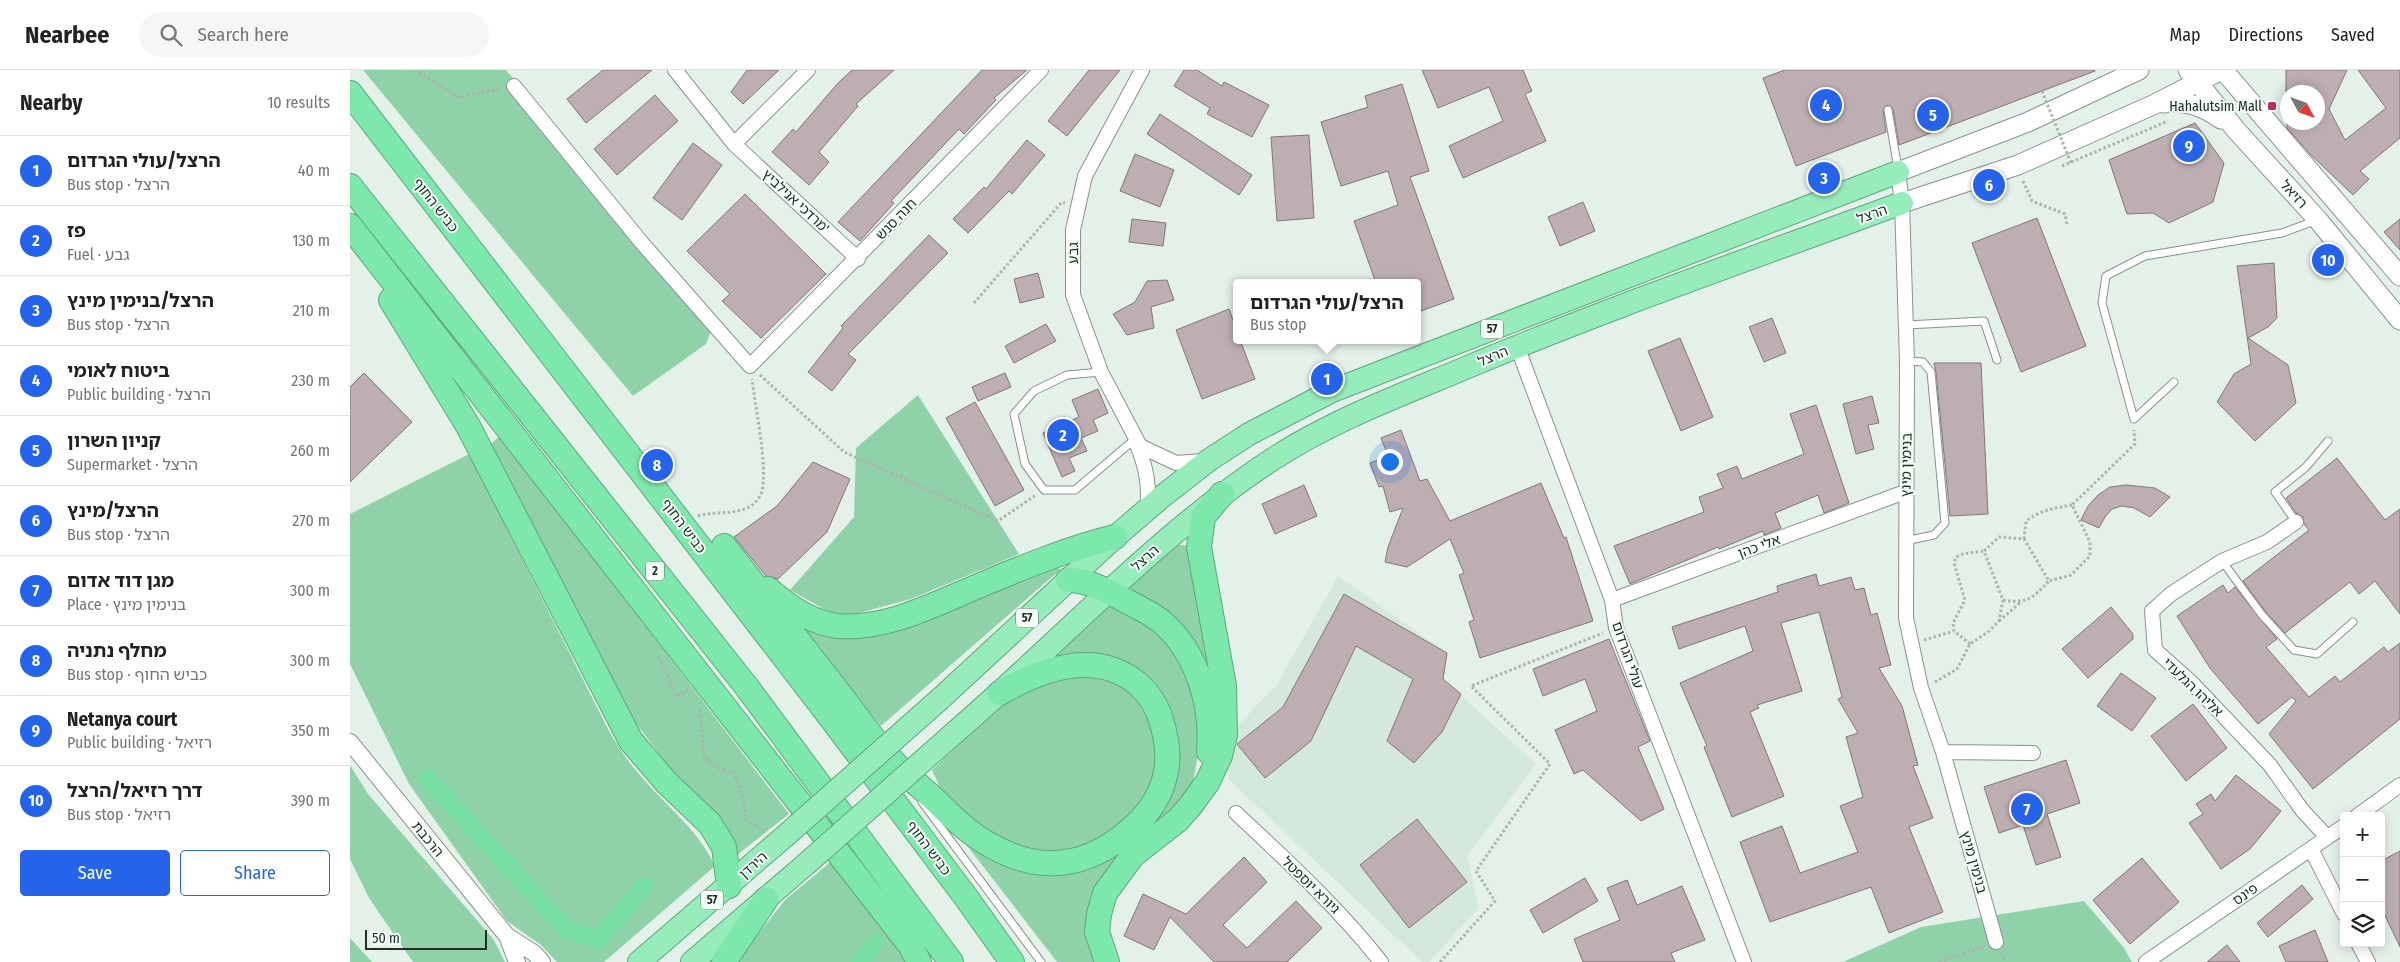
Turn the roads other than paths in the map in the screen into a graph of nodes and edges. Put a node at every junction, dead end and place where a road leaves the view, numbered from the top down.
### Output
1 (675, 70) edge
2 (808, 70) edge
3 (1040, 70) edge
4 (1142, 70) edge
5 (2119, 70) edge
6 (2138, 70) edge
7 (2222, 70) edge
8 (2241, 70) edge
9 (2192, 76) edge
10 (514, 86) road end
11 (2103, 86) junction
12 (350, 93) edge
13 (2246, 96) junction
14 (2155, 104) junction
15 (1888, 110) dead end
16 (2236, 130) junction
17 (734, 144) junction
18 (1898, 172) junction
19 (350, 186) edge
20 (1902, 203) junction
21 (2318, 220) junction
22 (350, 226) edge
23 (350, 233) edge
24 (858, 259) junction
25 (2400, 276) edge
26 (2400, 320) edge
27 (1906, 325) junction
28 (1517, 346) junction
29 (1997, 360) dead end
30 (1907, 361) junction
31 (1101, 372) junction
32 (2174, 382) dead end
33 (1135, 439) junction
34 (2328, 441) dead end
35 (1209, 460) junction
36 (634, 461) junction
37 (1905, 492) junction
38 (1222, 494) junction
39 (1147, 510) junction
40 (2296, 522) joint
41 (1115, 537) junction
42 (1905, 541) junction
43 (724, 546) junction
44 (2222, 561) junction
45 (1068, 580) junction
46 (1108, 592) junction
47 (1612, 600) junction
48 (2353, 622) dead end
49 (1000, 693) junction
50 (350, 742) edge
51 (1943, 752) junction
52 (2033, 753) dead end
53 (887, 754) junction
54 (843, 785) joint
55 (2400, 785) edge
56 (1191, 805) junction
57 (2363, 812) edge
58 (1236, 814) dead end
59 (2340, 829) edge
60 (2328, 837) junction
61 (2311, 849) junction
62 (730, 886) junction
63 (766, 899) junction
64 (2340, 906) edge
65 (507, 936) junction
66 (1996, 942) road end
67 (2360, 947) edge
68 (917, 956) edge
69 (518, 962) edge
70 (542, 962) edge
71 (639, 962) edge
72 (692, 962) edge
73 (724, 962) edge
74 (951, 962) edge
75 (1012, 962) edge
76 (1041, 962) edge
77 (1107, 962) edge
78 (1380, 962) edge
79 (1744, 962) edge
80 (2146, 962) edge
81 (2368, 962) edge

1 - 17 street, מרדכי אנילביץ'
2 - 17 street
3 - 24 street, חנה סנש
4 - 31 street, גבע
5 - 11 main road
6 - 11 main road, הרצל
7 - 9 main road, הרצל
7 - 13 main road, רזיאל
8 - 13 main road
9 - 14 main road, הרצל
9 - 16 main road, רזיאל
10 - 24 street, חנה סנש
11 - 18 main road, הרצל
12 - 36 highway, כביש החוף
13 - 25 main road, רזיאל
14 - 16 main road
14 - 20 main road, הרצל
15 - 18 lane
16 - 21 main road, רזיאל
17 - 24 street, מרדכי אנילביץ'
18 - 20 street, בנימין מינץ
18 - 35 highway, הרצל / 57
19 - 74 highway, 2
20 - 27 street, בנימין מינץ
20 - 28 highway, הרצל / 57
21 - 26 main road, רזיאל
21 - 32 lane
22 - 68 highway
23 - 62 highway
27 - 29 lane
27 - 30 street, בנימין מינץ
28 - 38 highway, הרצל / 57
28 - 47 street, עולי הגרדום
30 - 37 street, בנימין מינץ
30 - 42 lane
31 - 33 street, גבע
31 - 33 lane
33 - 35 street, גבע
33 - 39 street, גבע
34 - 40 lane
35 - 39 highway, הרצל / 57
36 - 43 highway
36 - 75 highway, כביש החוף
37 - 42 street, בנימין מינץ
37 - 47 street, אלי כהן
38 - 46 highway, הרצל / 57
38 - 56 highway
39 - 41 highway, הרצל / 57
40 - 44 street, אליהו הגלעדי
41 - 43 highway
41 - 45 highway, הרצל / 57
42 - 51 street, בנימין מינץ
43 - 53 highway
44 - 48 lane
44 - 60 street, אליהו הגלעדי
45 - 46 highway
45 - 54 highway, הרצל / 57, bridge
46 - 49 highway, הרצל / 57
46 - 56 highway
47 - 79 street, עולי הגרדום
49 - 53 highway
49 - 63 highway, הרצל / 57, bridge
50 - 65 street, הרכבת
51 - 52 street
51 - 66 street, בנימין מינץ
53 - 76 lane
54 - 62 highway, הירדן / 57, bridge
55 - 57 street
56 - 77 highway
58 - 78 street, גיורא יוספטל
59 - 60 street, פינס
60 - 61 street, פינס
61 - 64 street
61 - 80 street, פינס
62 - 71 highway, הירדן / 57
63 - 72 highway, 57
63 - 73 highway
65 - 69 street, הרכבת
65 - 70 street, הרכבת
67 - 81 street

